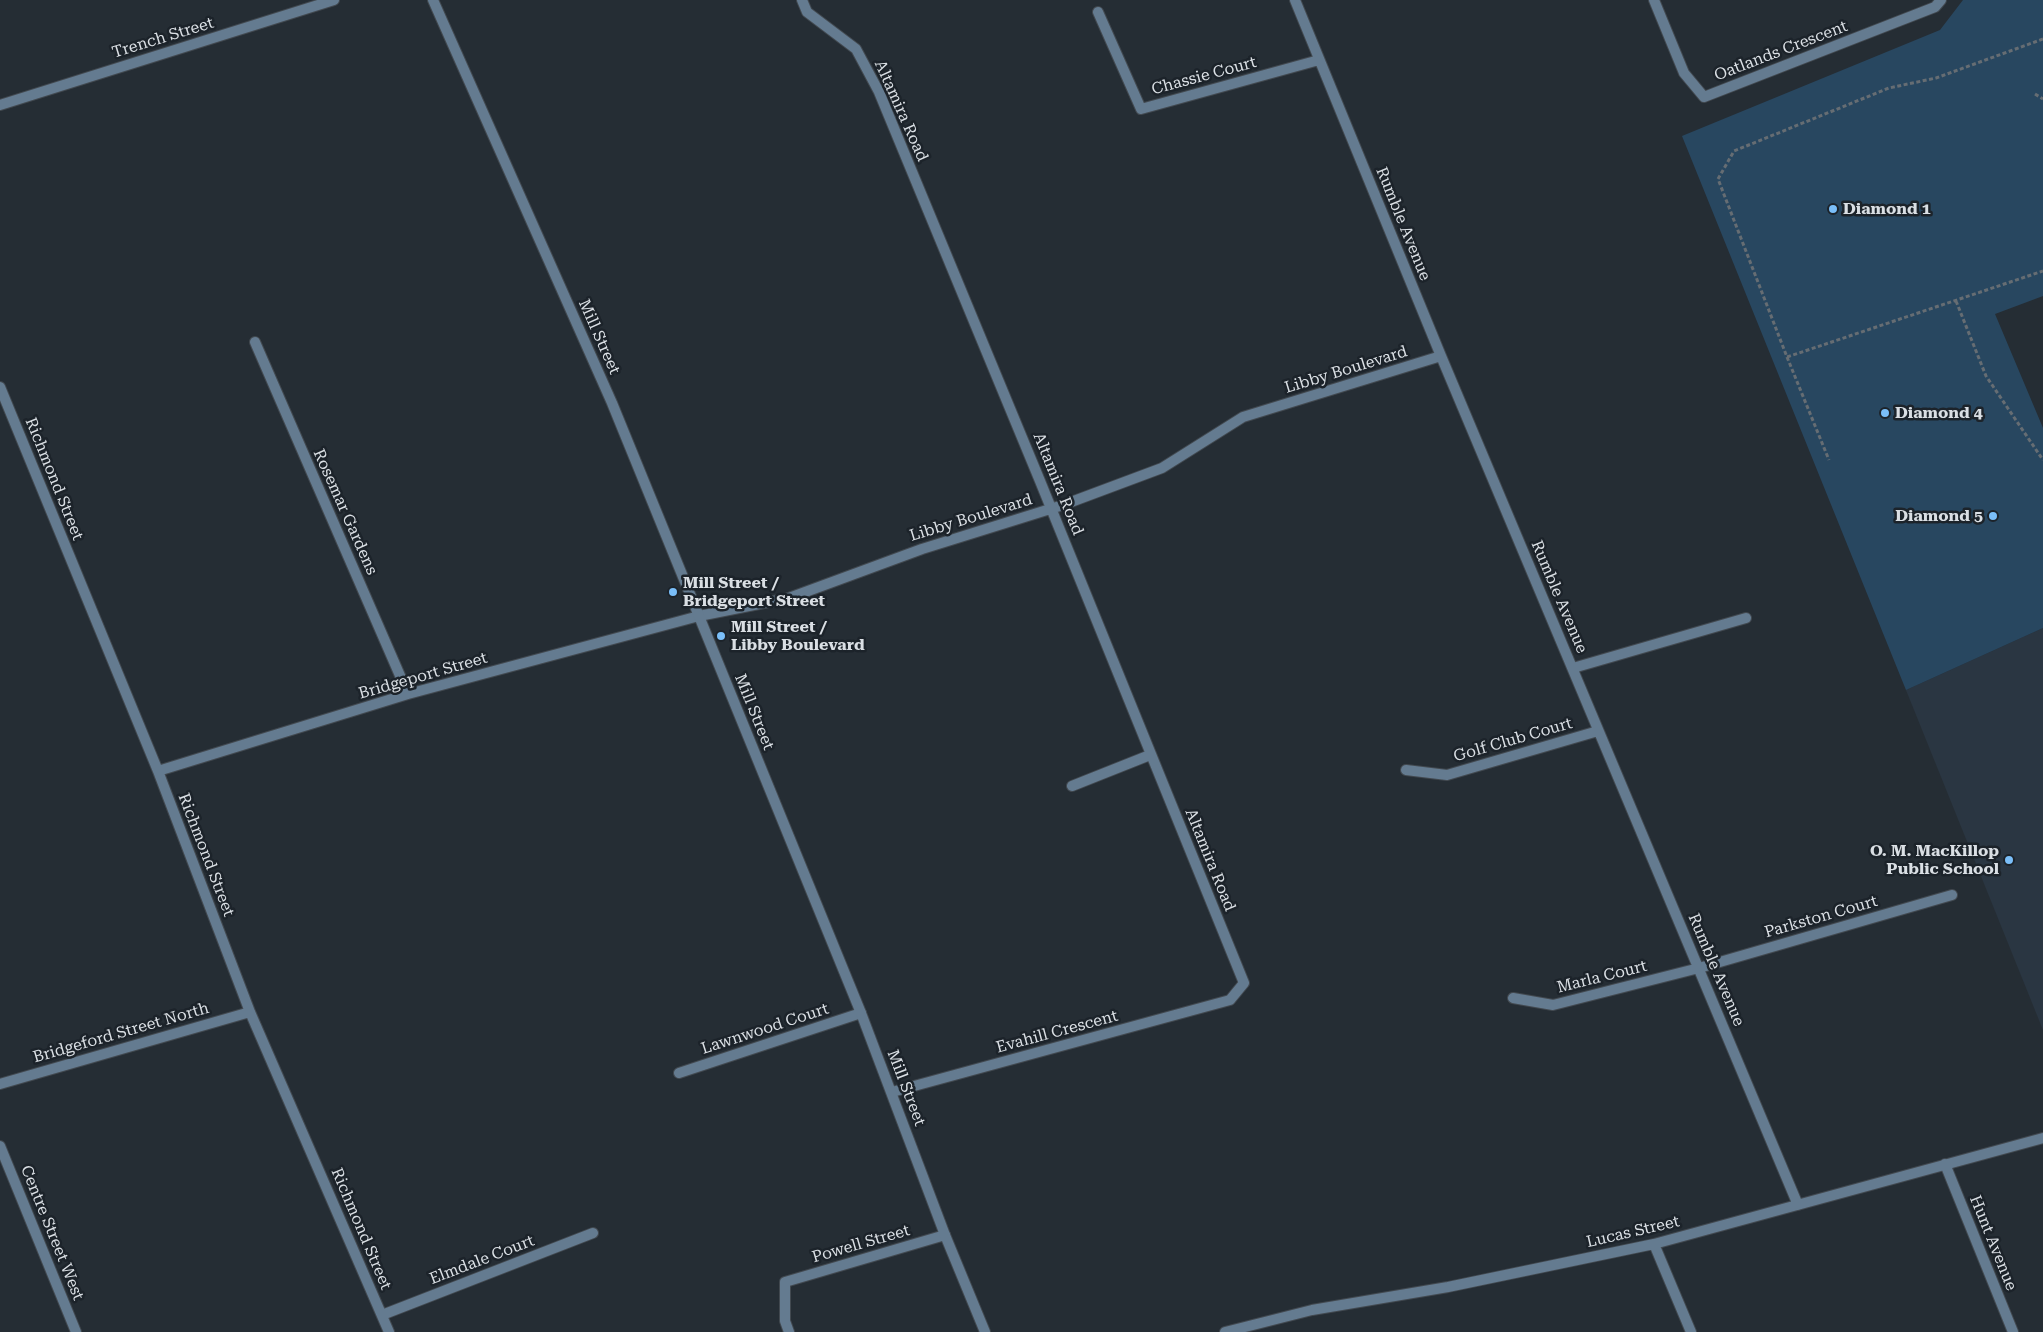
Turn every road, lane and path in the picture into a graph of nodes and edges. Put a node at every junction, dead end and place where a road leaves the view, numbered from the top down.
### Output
1 (334, 0) edge
2 (432, 0) edge
3 (802, 0) edge
4 (1295, 0) edge
5 (1654, 0) edge
6 (1941, 0) edge
7 (1098, 12) dead end
8 (2043, 39) edge
9 (1319, 60) junction
10 (2035, 94) dead end
11 (2043, 99) edge
12 (0, 104) edge
13 (2043, 271) edge
14 (1956, 301) junction
15 (255, 342) dead end
16 (1441, 356) junction
17 (1787, 357) junction
18 (0, 387) edge
19 (1829, 460) dead end
20 (2043, 460) edge
21 (1052, 509) junction
22 (699, 616) junction
23 (1746, 618) dead end
24 (1573, 668) junction
25 (408, 694) junction
26 (1598, 731) junction
27 (1150, 755) junction
28 (1406, 770) dead end
29 (158, 771) junction
30 (1072, 786) dead end
31 (1952, 895) dead end
32 (1699, 968) junction
33 (1513, 998) dead end
34 (1230, 1000) joint
35 (250, 1012) junction
36 (861, 1013) junction
37 (679, 1073) dead end
38 (0, 1084) edge
39 (892, 1092) junction
40 (2043, 1138) edge
41 (0, 1146) edge
42 (1945, 1164) junction
43 (1798, 1205) junction
44 (593, 1233) dead end
45 (945, 1235) junction
46 (1654, 1244) junction
47 (382, 1315) junction
48 (76, 1332) edge
49 (389, 1332) edge
50 (789, 1332) edge
51 (985, 1332) edge
52 (1225, 1332) edge
53 (1692, 1332) edge
54 (2013, 1332) edge

1 - 12 street, Trench Street
2 - 22 street, Mill Street
3 - 21 street, Altamira Road
4 - 9 street, Rumble Avenue
5 - 6 street, Oatlands Crescent
7 - 9 street, Chassie Court
8 - 17 path
9 - 16 street, Rumble Avenue
10 - 11 path
13 - 14 path
14 - 17 path
14 - 20 path
15 - 25 street, Rosemar Gardens
16 - 21 street, Libby Boulevard
16 - 24 street, Rumble Avenue
17 - 19 path
18 - 29 street, Richmond Street
21 - 22 street, Libby Boulevard
21 - 27 street, Altamira Road
22 - 25 street, Bridgeport Street
22 - 36 street, Mill Street
23 - 24 street
24 - 26 street, Rumble Avenue
25 - 29 street, Bridgeport Street
26 - 28 street, Golf Club Court
26 - 32 street, Rumble Avenue
27 - 30 street
27 - 34 street, Altamira Road
29 - 35 street, Richmond Street
31 - 32 street, Parkston Court
32 - 33 street, Marla Court
32 - 43 street, Rumble Avenue
34 - 39 street, Evahill Crescent
35 - 38 street, Bridgeford Street North
35 - 47 street, Richmond Street
36 - 37 street, Lawnwood Court
36 - 39 street, Mill Street
39 - 45 street, Mill Street
40 - 42 street, Lucas Street
41 - 48 street, Centre Street West
42 - 43 street, Lucas Street
42 - 54 street, Hunt Avenue
43 - 46 street, Lucas Street
44 - 47 street, Elmdale Court
45 - 50 street, Powell Street
45 - 51 street, Mill Street
46 - 52 street, Lucas Street
46 - 53 street
47 - 49 street, Richmond Street

